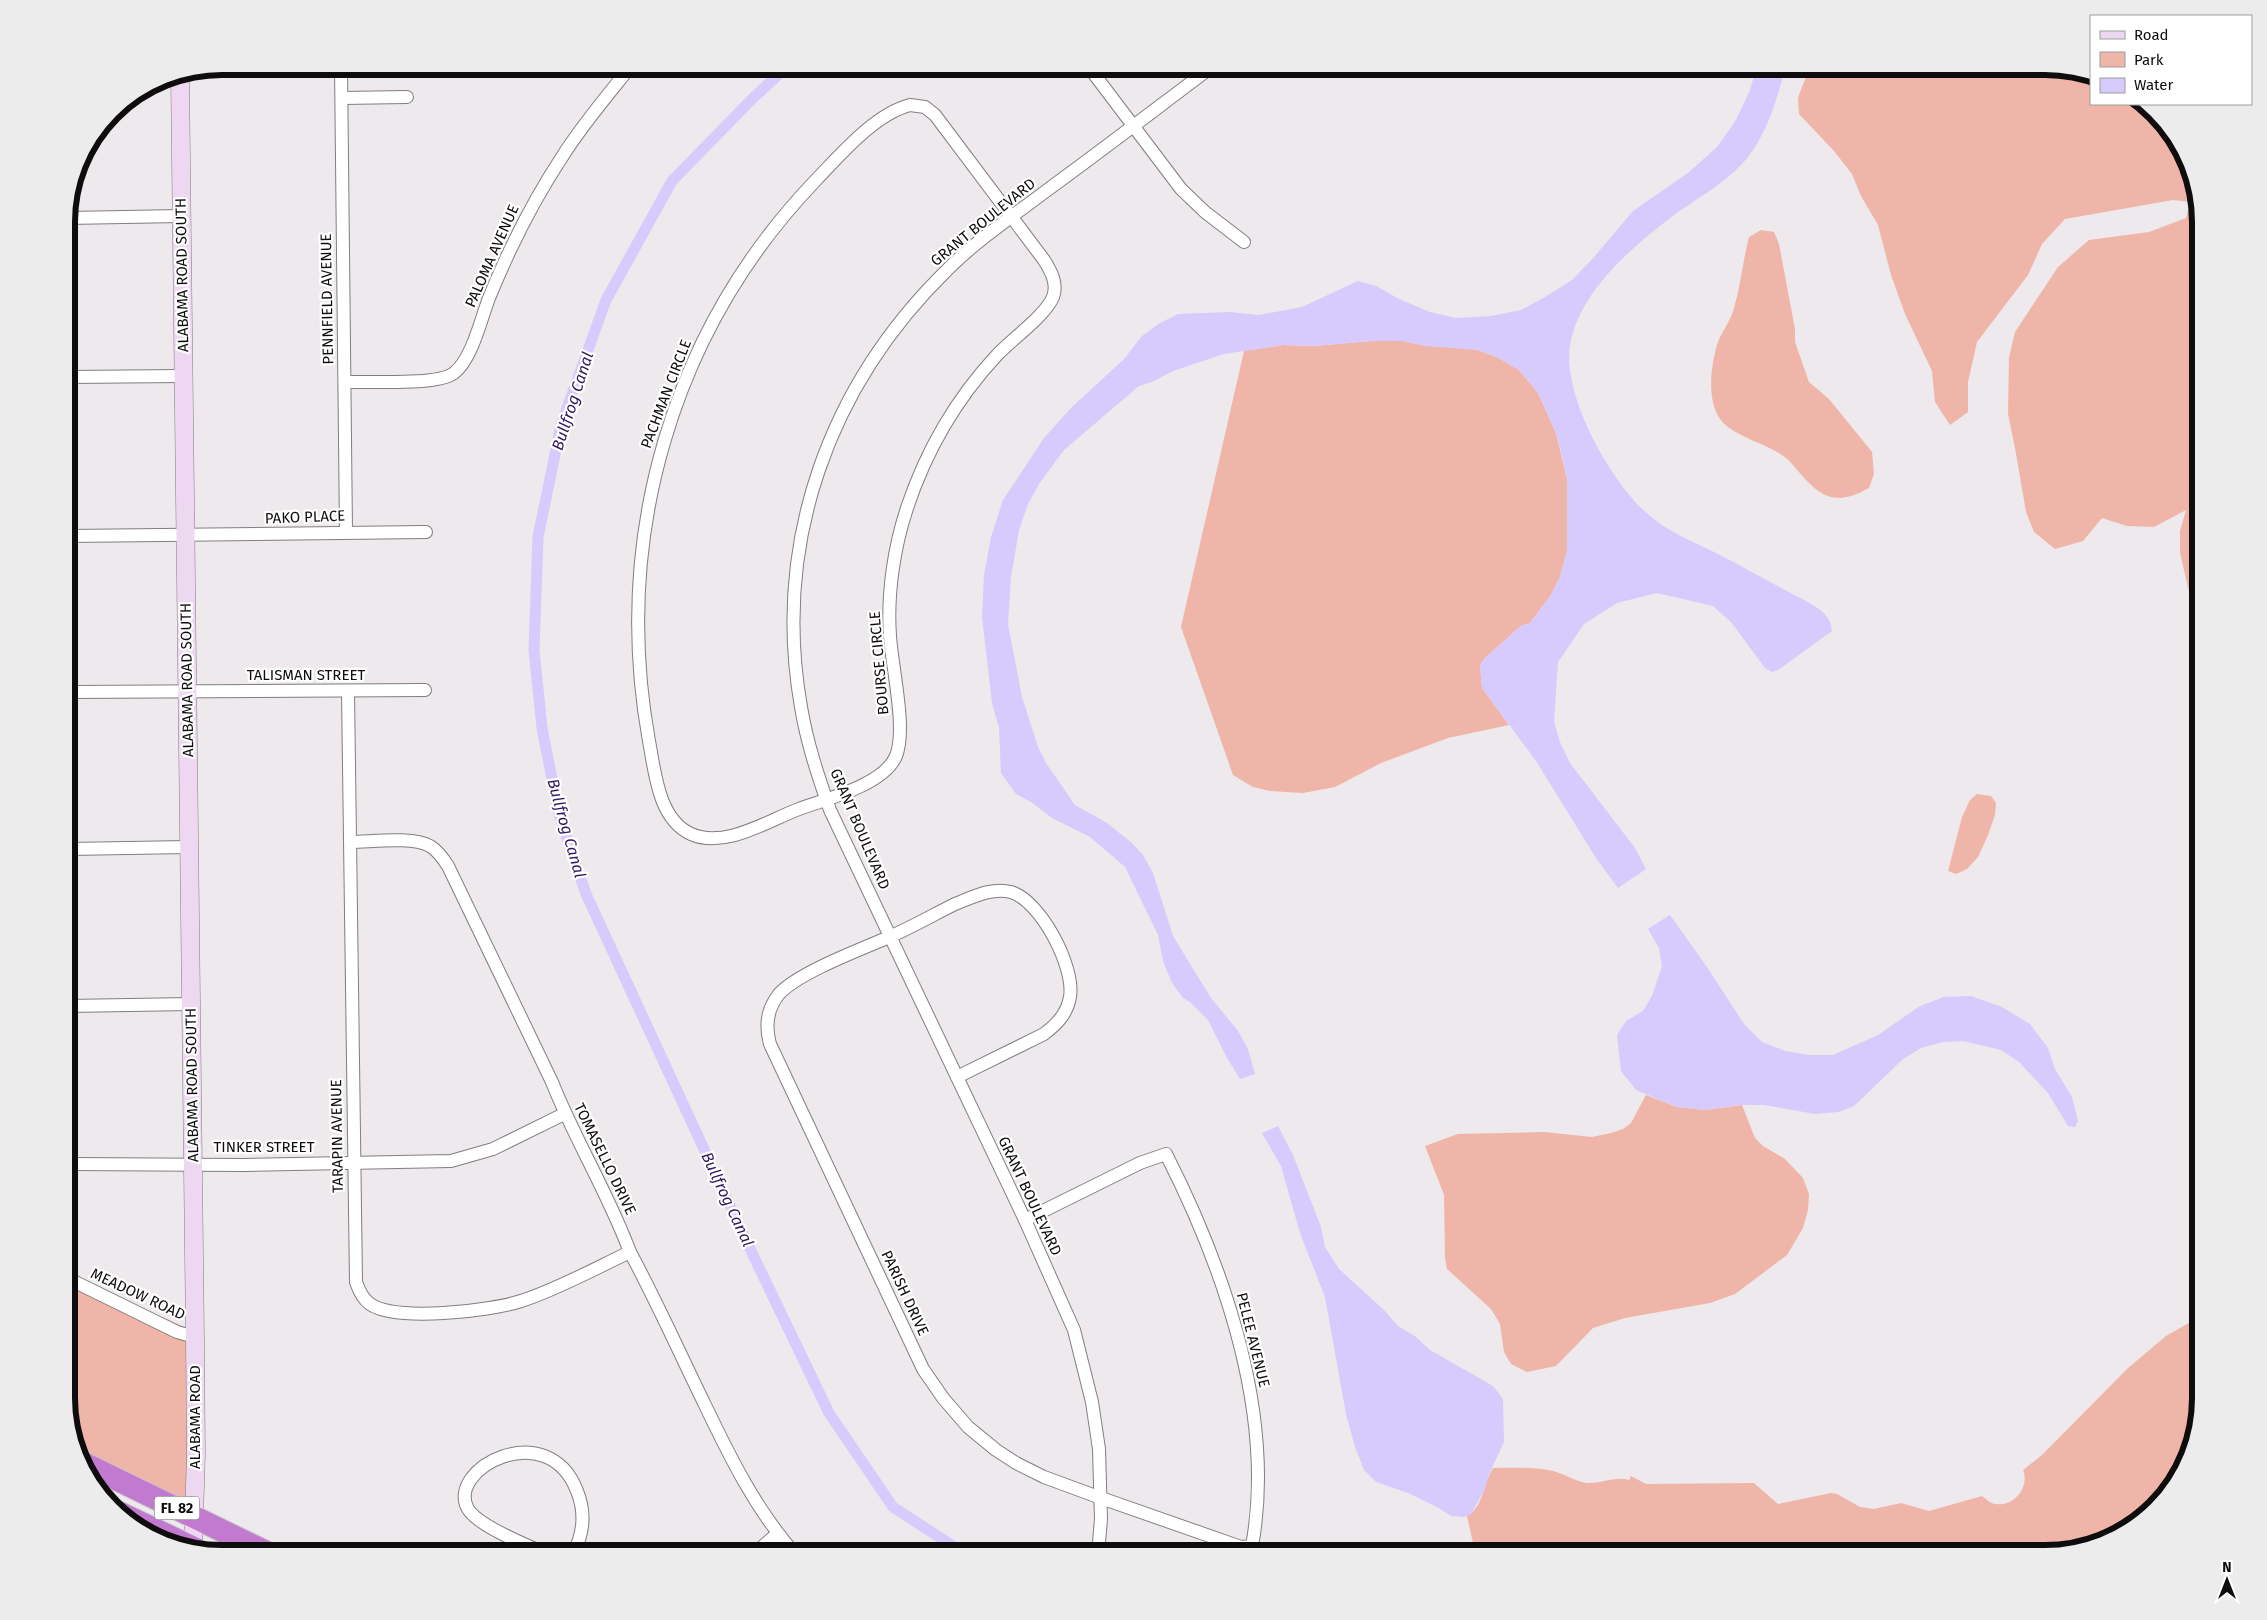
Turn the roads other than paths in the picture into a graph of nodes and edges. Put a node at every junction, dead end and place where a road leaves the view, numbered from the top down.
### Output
1 (341, 75) edge
2 (623, 75) edge
3 (1095, 75) edge
4 (1201, 75) edge
5 (180, 82) edge
6 (406, 97) dead end
7 (342, 98) junction
8 (1134, 126) junction
9 (181, 216) junction
10 (1012, 216) junction
11 (75, 218) edge
12 (1244, 242) dead end
13 (183, 376) junction
14 (75, 377) edge
15 (346, 382) junction
16 (346, 532) junction
17 (426, 532) dead end
18 (75, 536) edge
19 (186, 536) junction
20 (425, 690) dead end
21 (348, 691) junction
22 (75, 692) edge
23 (188, 692) junction
24 (826, 799) junction
25 (351, 842) junction
26 (189, 848) junction
27 (75, 849) edge
28 (890, 937) junction
29 (191, 1004) junction
30 (75, 1006) edge
31 (957, 1077) junction
32 (564, 1114) junction
33 (193, 1163) junction
34 (354, 1163) junction
35 (75, 1164) edge
36 (1025, 1220) junction
37 (630, 1252) junction
38 (75, 1282) edge
39 (194, 1285) joint
40 (195, 1337) junction
41 (93, 1468) edge
42 (1101, 1498) junction
43 (194, 1517) junction
44 (777, 1534) junction
45 (194, 1542) edge
46 (252, 1545) edge
47 (528, 1545) edge
48 (577, 1545) edge
49 (764, 1545) edge
50 (787, 1545) edge
51 (1098, 1545) edge
52 (1235, 1545) edge
53 (1252, 1545) edge

1 - 7 street, PENNFIELD AVENUE
2 - 15 street, PALOMA AVENUE
3 - 8 street
4 - 8 street, GRANT BOULEVARD
5 - 9 street, ALABAMA ROAD SOUTH
6 - 7 street
7 - 15 street, PENNFIELD AVENUE
8 - 10 street, GRANT BOULEVARD
8 - 12 street
9 - 11 street
9 - 13 street, ALABAMA ROAD SOUTH
10 - 24 street, GRANT BOULEVARD
10 - 24 street, BOURSE CIRCLE
10 - 24 street, PACHMAN CIRCLE
13 - 14 street
13 - 19 street, ALABAMA ROAD SOUTH
15 - 16 street, PENNFIELD AVENUE
16 - 17 street, PAKO PLACE
16 - 19 street, PAKO PLACE
18 - 19 street, PAKO PLACE
19 - 23 street, ALABAMA ROAD SOUTH
20 - 21 street, TALISMAN STREET
21 - 23 street, TALISMAN STREET
21 - 25 street, TARAPIN AVENUE
22 - 23 street, TALISMAN STREET
23 - 26 street, ALABAMA ROAD SOUTH
24 - 28 street, GRANT BOULEVARD
25 - 32 street, TOMASELLO DRIVE
25 - 34 street, TARAPIN AVENUE
26 - 27 street
26 - 29 street, ALABAMA ROAD SOUTH
28 - 31 street, GRANT BOULEVARD
28 - 31 street
28 - 42 street, PARISH DRIVE
29 - 30 street
29 - 33 street, ALABAMA ROAD SOUTH
31 - 36 street, GRANT BOULEVARD
32 - 34 street, TINKER STREET
32 - 37 street, TOMASELLO DRIVE
33 - 34 street, TINKER STREET
33 - 35 street, TINKER STREET
33 - 39 street, ALABAMA ROAD SOUTH
34 - 37 street, TARAPIN AVENUE
36 - 42 street, GRANT BOULEVARD
36 - 53 street, PELEE AVENUE
37 - 44 street, TOMASELLO DRIVE
38 - 40 street, MEADOW ROAD
39 - 40 street, ALABAMA ROAD
40 - 43 street, ALABAMA ROAD
41 - 43 highway, FL 82
42 - 51 street, GRANT BOULEVARD
42 - 52 street, PARISH DRIVE
43 - 45 street, ALABAMA ROAD
43 - 46 highway, FL 82
44 - 49 street
44 - 50 street, TOMASELLO DRIVE
47 - 48 street

